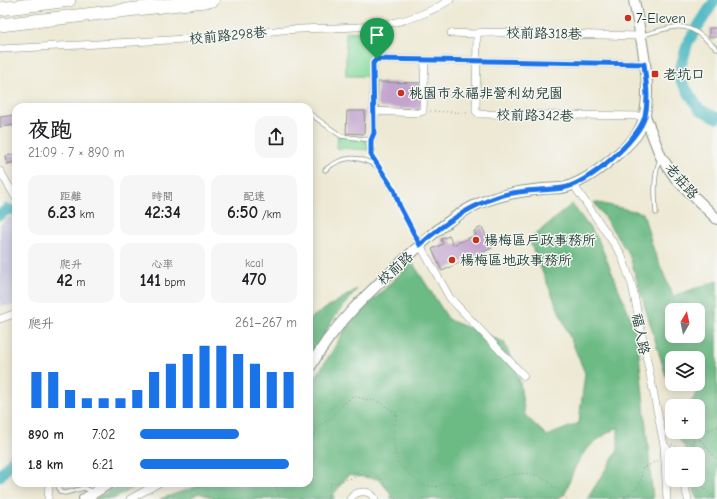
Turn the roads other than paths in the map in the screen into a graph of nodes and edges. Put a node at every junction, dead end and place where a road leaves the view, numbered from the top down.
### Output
1 (7, 0) edge
2 (69, 0) edge
3 (213, 0) edge
4 (450, 0) edge
5 (634, 0) edge
6 (0, 1) edge
7 (0, 9) edge
8 (0, 25) edge
9 (451, 33) dead end
10 (477, 34) junction
11 (640, 36) junction
12 (0, 49) edge
13 (717, 49) edge
14 (425, 61) junction
15 (477, 62) junction
16 (644, 64) junction
17 (373, 111) junction
18 (313, 116) edge
19 (645, 116) junction
20 (371, 140) junction
21 (661, 157) junction
22 (380, 169) junction
23 (0, 170) edge
24 (325, 170) dead end
25 (573, 184) junction
26 (12, 191) edge
27 (656, 213) dead end
28 (717, 219) edge
29 (420, 245) junction
30 (12, 314) edge
31 (0, 319) edge
32 (313, 361) edge
33 (524, 376) dead end
34 (664, 444) junction
35 (666, 447) edge
36 (49, 487) edge
37 (58, 487) edge
38 (104, 487) edge
39 (152, 487) edge
40 (685, 487) edge
41 (94, 493) junction
42 (48, 499) edge
43 (84, 499) edge
44 (130, 499) edge
45 (350, 499) edge
46 (375, 499) edge
47 (667, 499) edge
48 (688, 499) edge

1 - 6 highway
2 - 7 highway
3 - 8 highway
4 - 12 street, 校前路298巷
5 - 11 street, 校前路
9 - 10 street, 校前路318巷
10 - 11 street, 校前路318巷
10 - 15 street
11 - 13 lane
11 - 16 street, 校前路
14 - 15 street
14 - 17 street
14 - 17 street
15 - 16 street
15 - 19 street, 校前路342巷
16 - 19 street, 校前路
17 - 20 street
18 - 20 lane
19 - 21 street, 老莊路
19 - 25 street, 校前路
20 - 22 lane
21 - 27 lane
21 - 28 street, 老莊路
22 - 24 lane
22 - 29 lane
23 - 26 street
25 - 29 street, 校前路
25 - 34 street, 福人路
29 - 32 street, 校前路
29 - 33 street
30 - 31 street
34 - 35 street
34 - 47 street, 福人路
36 - 42 street
37 - 41 lane
38 - 41 street
39 - 44 street
40 - 48 street
41 - 43 street
45 - 46 street

